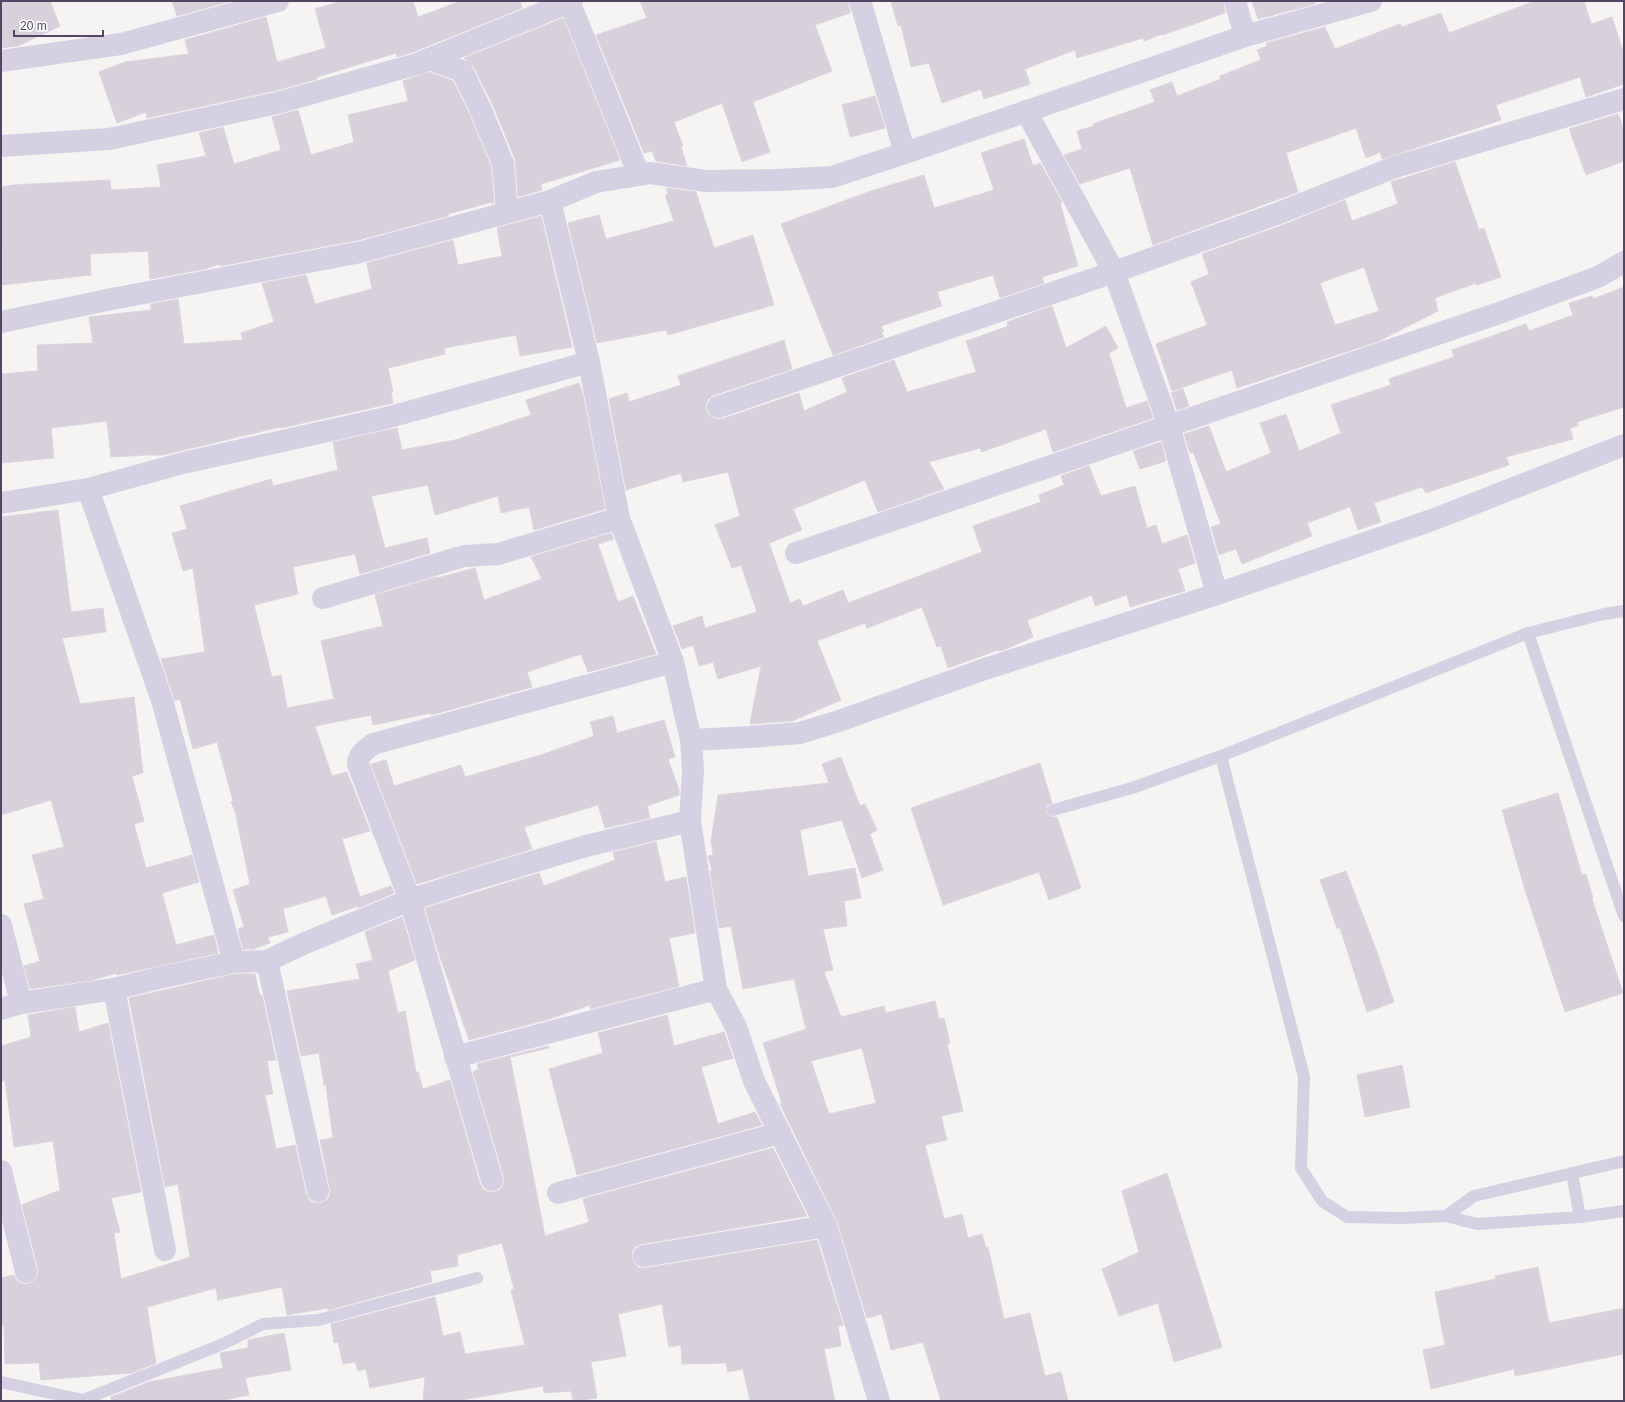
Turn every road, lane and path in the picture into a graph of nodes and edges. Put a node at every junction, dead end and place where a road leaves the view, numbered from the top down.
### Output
1 (278, 1) edge
2 (570, 1) edge
3 (860, 1) edge
4 (1235, 1) edge
5 (1371, 1) edge
6 (1245, 36) junction
7 (429, 58) junction
8 (1, 61) edge
9 (1624, 99) edge
10 (1026, 111) junction
11 (1, 146) edge
12 (905, 153) junction
13 (638, 175) junction
14 (550, 201) junction
15 (507, 212) junction
16 (1624, 262) edge
17 (1114, 272) junction
18 (1, 322) edge
19 (589, 362) junction
20 (718, 407) dead end
21 (1169, 426) junction
22 (1624, 445) edge
23 (88, 489) junction
24 (1, 503) edge
25 (619, 518) junction
26 (796, 553) dead end
27 (1217, 594) junction
28 (323, 598) dead end
29 (1624, 611) edge
30 (1528, 633) junction
31 (673, 662) junction
32 (691, 740) junction
33 (1221, 756) junction
34 (1053, 810) dead end
35 (690, 822) junction
36 (410, 900) junction
37 (1624, 916) edge
38 (1, 925) edge
39 (267, 961) junction
40 (234, 962) junction
41 (114, 989) junction
42 (716, 990) junction
43 (11, 1006) edge
44 (455, 1057) junction
45 (780, 1133) junction
46 (1624, 1161) edge
47 (1, 1171) edge
48 (1572, 1173) junction
49 (492, 1180) dead end
50 (318, 1191) dead end
51 (558, 1193) dead end
52 (1624, 1211) edge
53 (1446, 1216) junction
54 (1580, 1217) junction
55 (826, 1226) junction
56 (165, 1250) dead end
57 (644, 1256) dead end
58 (26, 1272) dead end
59 (477, 1278) dead end
60 (1, 1382) edge
61 (83, 1400) edge
62 (879, 1401) edge

1 - 8 street
2 - 7 street
2 - 13 street
3 - 12 street
4 - 6 street
5 - 6 street
6 - 10 street
7 - 11 street
7 - 15 street
9 - 17 street
10 - 12 street
10 - 17 street
12 - 13 street
13 - 14 street
14 - 15 street
14 - 19 street
15 - 18 street
16 - 21 street
17 - 20 street
17 - 21 street
19 - 23 street
19 - 25 street
21 - 26 street
21 - 27 street
22 - 27 street
23 - 24 street
23 - 40 street
25 - 28 street
25 - 31 street
27 - 32 street
29 - 30 lane
30 - 33 lane
30 - 37 lane
31 - 32 street
31 - 36 street
32 - 35 street
33 - 34 lane
33 - 53 lane
35 - 36 street
35 - 42 street
36 - 39 street
36 - 44 street
38 - 43 street
39 - 40 street
39 - 50 street
40 - 41 street
41 - 43 street
41 - 56 street
42 - 44 street
42 - 45 street
44 - 49 street
45 - 51 street
45 - 55 street
46 - 48 lane
47 - 58 street
48 - 53 lane
48 - 54 lane
52 - 54 lane
53 - 54 lane
55 - 57 street
55 - 62 street
59 - 61 lane
60 - 61 lane

